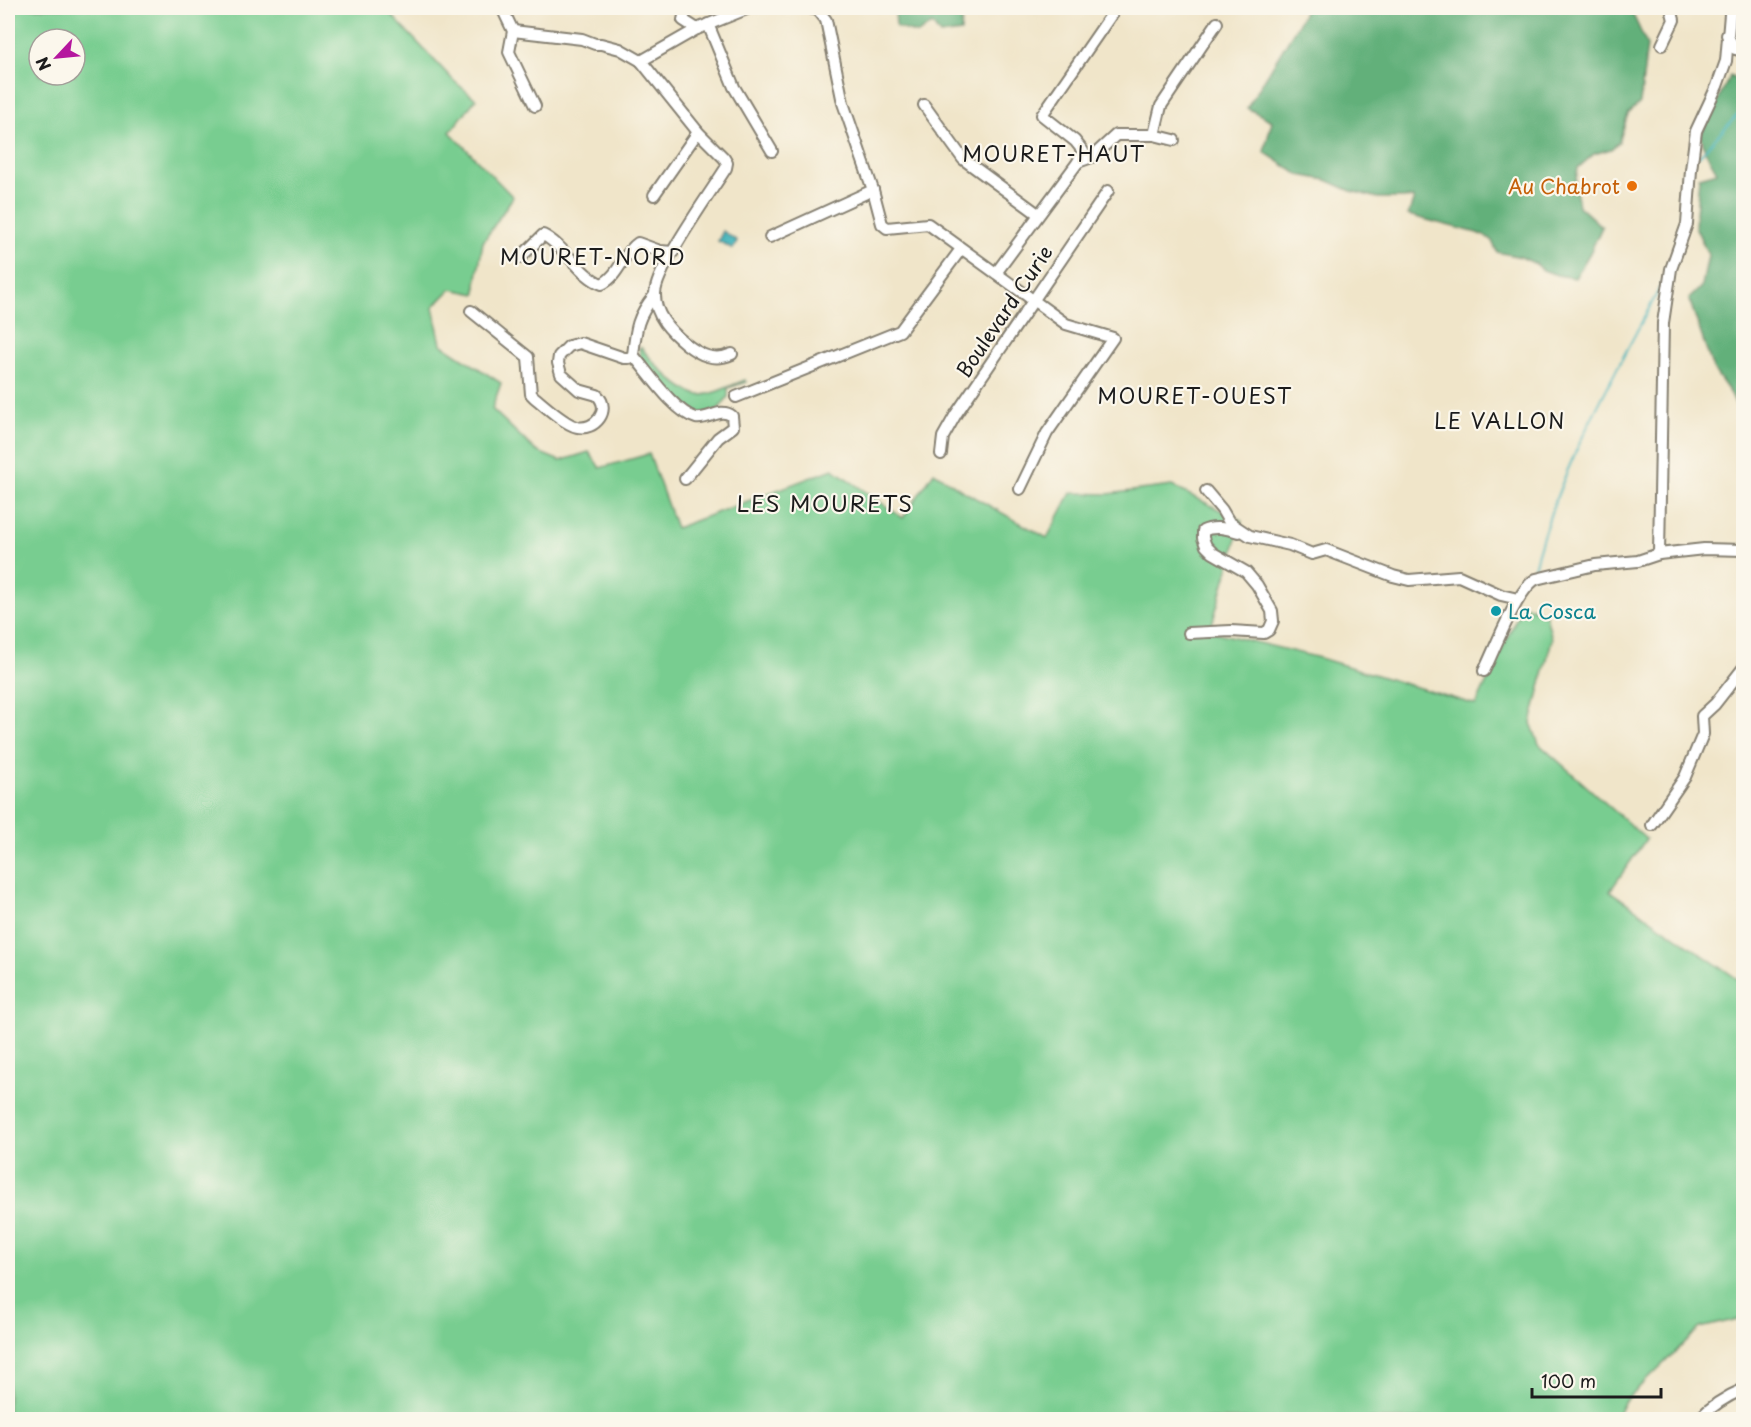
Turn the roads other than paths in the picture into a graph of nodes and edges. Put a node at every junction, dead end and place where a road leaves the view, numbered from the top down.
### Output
1 (502, 8) edge
2 (686, 8) edge
3 (749, 8) edge
4 (816, 8) edge
5 (1116, 8) edge
6 (1671, 8) edge
7 (1729, 8) edge
8 (1217, 23) dead end
9 (708, 24) junction
10 (697, 29) junction
11 (513, 31) junction
12 (1727, 35) junction
13 (1662, 45) dead end
14 (1743, 45) edge
15 (641, 61) junction
16 (924, 105) dead end
17 (535, 106) dead end
18 (698, 132) junction
19 (1154, 135) junction
20 (1174, 140) dead end
21 (772, 151) dead end
22 (1078, 162) junction
23 (873, 190) junction
24 (1108, 191) dead end
25 (654, 195) dead end
26 (1038, 214) junction
27 (770, 237) dead end
28 (961, 249) junction
29 (673, 252) junction
30 (520, 258) dead end
31 (996, 273) junction
32 (654, 296) junction
33 (1033, 299) junction
34 (471, 311) dead end
35 (732, 354) dead end
36 (633, 355) junction
37 (736, 397) dead end
38 (941, 454) dead end
39 (686, 479) dead end
40 (1020, 489) dead end
41 (1206, 491) dead end
42 (1250, 536) junction
43 (1743, 550) edge
44 (1659, 554) junction
45 (1518, 599) junction
46 (1189, 633) dead end
47 (1743, 667) edge
48 (1484, 671) dead end
49 (1653, 825) dead end
50 (1743, 1389) edge
51 (1698, 1419) edge

1 - 11 street
2 - 10 street
3 - 9 street
4 - 23 street
5 - 22 street
6 - 13 street
7 - 12 street
8 - 19 street
9 - 10 street
9 - 21 street
10 - 15 street
11 - 15 street
11 - 17 street
12 - 14 street
12 - 44 street
15 - 18 street
16 - 26 street
18 - 25 street
18 - 29 street
19 - 20 street
19 - 22 street
22 - 26 street
23 - 27 street
23 - 28 street
24 - 33 street, Boulevard Curie
26 - 31 street
28 - 31 street
28 - 37 street
29 - 30 street
29 - 32 street
31 - 33 street
32 - 35 street
32 - 36 street
33 - 38 street, Boulevard Curie
33 - 40 street
34 - 36 street
36 - 39 street
41 - 42 street
42 - 45 street
42 - 46 street
43 - 44 street
44 - 45 street
45 - 48 street
47 - 49 street
50 - 51 street

